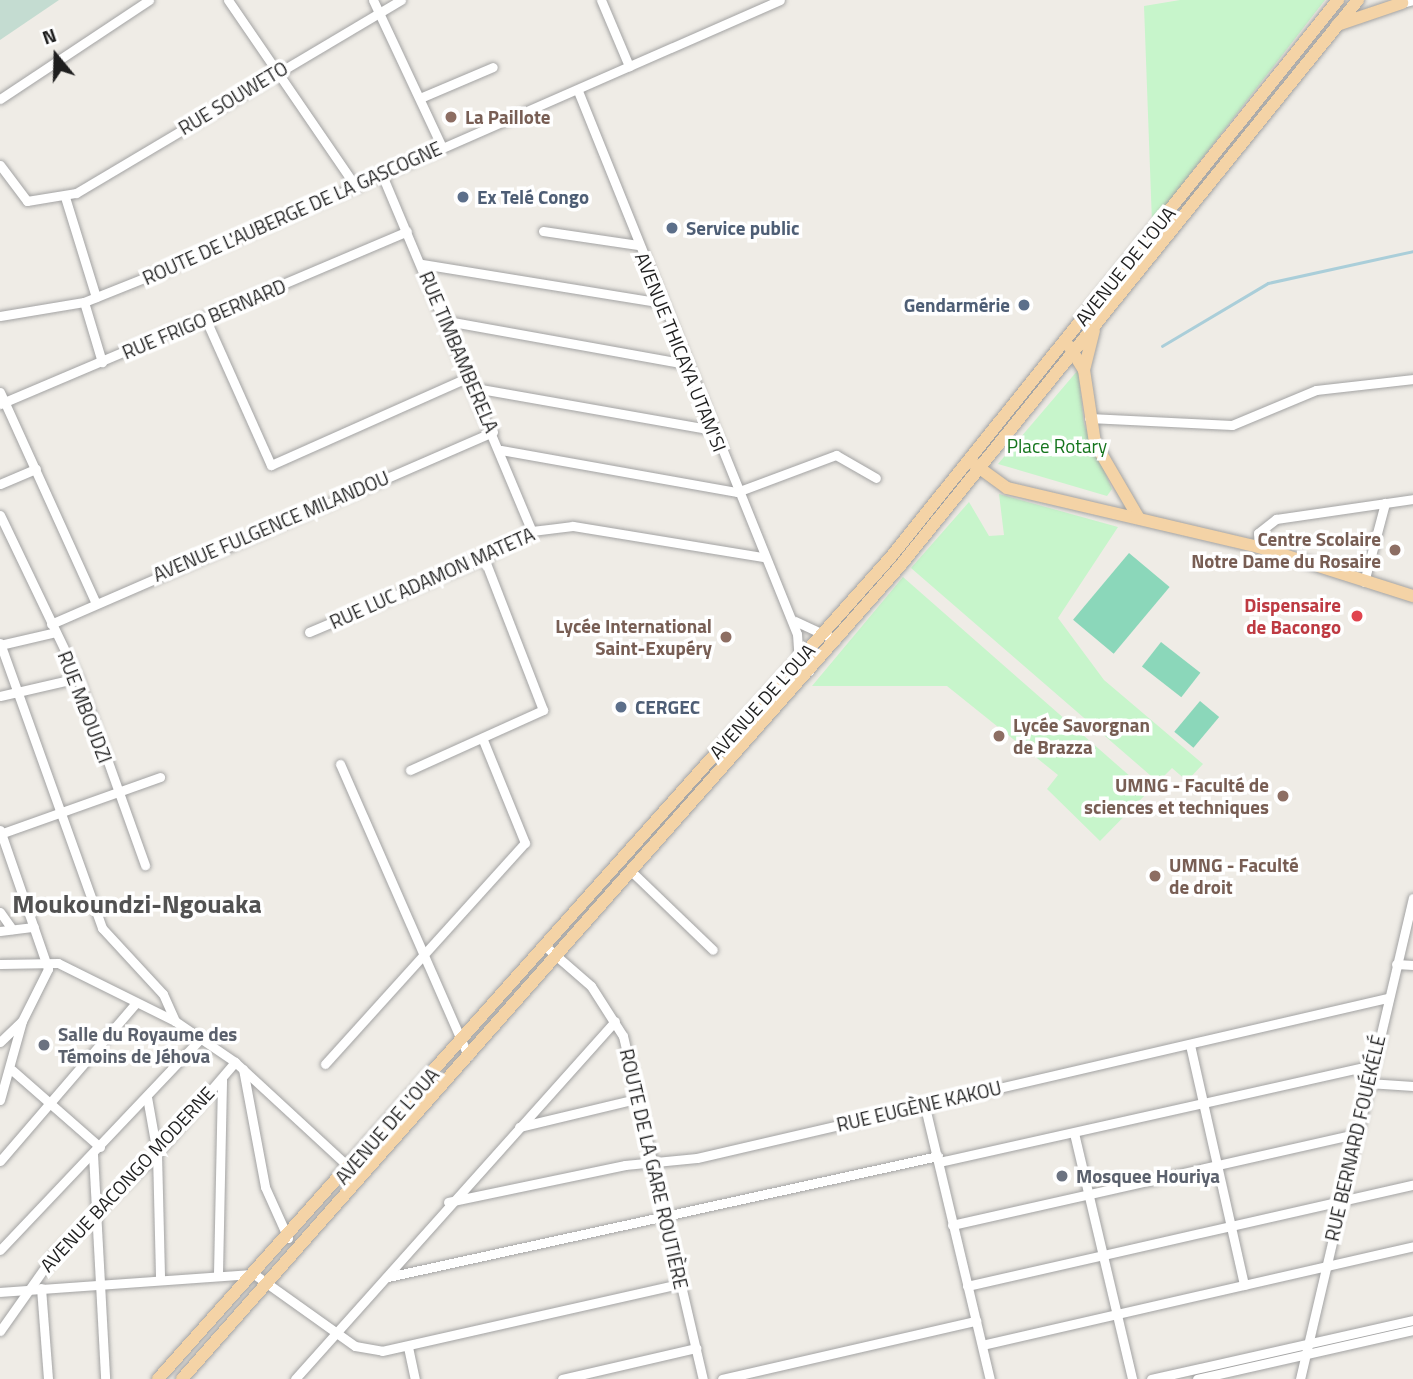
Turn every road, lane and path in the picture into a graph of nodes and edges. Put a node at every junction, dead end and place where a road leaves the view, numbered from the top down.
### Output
1 (149, 0) edge
2 (228, 0) edge
3 (373, 0) edge
4 (401, 0) edge
5 (601, 0) edge
6 (779, 0) edge
7 (1358, 0) edge
8 (1381, 0) edge
9 (1337, 1) edge
10 (1408, 1) edge
11 (379, 12) junction
12 (1337, 25) junction
13 (629, 66) junction
14 (493, 67) dead end
15 (276, 72) junction
16 (578, 91) junction
17 (420, 98) junction
18 (0, 100) edge
19 (442, 147) junction
20 (0, 165) edge
21 (382, 175) junction
22 (356, 187) junction
23 (65, 197) junction
24 (407, 231) junction
25 (543, 231) dead end
26 (638, 245) junction
27 (422, 264) junction
28 (96, 297) junction
29 (84, 302) junction
30 (662, 303) junction
31 (0, 316) edge
32 (205, 320) junction
33 (446, 321) junction
34 (1097, 323) junction
35 (1069, 346) junction
36 (102, 362) junction
37 (686, 364) junction
38 (1084, 370) junction
39 (471, 376) junction
40 (1413, 379) edge
41 (475, 388) junction
42 (1, 399) edge
43 (1088, 418) junction
44 (713, 430) junction
45 (494, 432) junction
46 (501, 450) junction
47 (969, 460) junction
48 (36, 468) junction
49 (980, 469) junction
50 (876, 478) dead end
51 (998, 483) junction
52 (0, 484) edge
53 (967, 485) junction
54 (737, 492) junction
55 (1413, 499) edge
56 (1385, 503) junction
57 (0, 514) edge
58 (1138, 517) junction
59 (532, 530) junction
60 (1259, 547) junction
61 (763, 557) junction
62 (484, 558) junction
63 (1364, 582) junction
64 (1413, 596) edge
65 (95, 601) junction
66 (787, 612) junction
67 (53, 628) junction
68 (309, 632) dead end
69 (831, 636) junction
70 (0, 645) edge
71 (799, 660) junction
72 (809, 671) junction
73 (78, 678) junction
74 (18, 692) junction
75 (0, 696) edge
76 (483, 740) junction
77 (340, 764) dead end
78 (410, 769) dead end
79 (160, 777) dead end
80 (116, 792) junction
81 (62, 812) junction
82 (0, 832) edge
83 (145, 865) dead end
84 (632, 873) junction
85 (1413, 898) edge
86 (0, 912) edge
87 (34, 927) junction
88 (12, 929) junction
89 (0, 931) edge
90 (545, 946) junction
91 (713, 950) dead end
92 (424, 955) junction
93 (557, 956) junction
94 (47, 961) junction
95 (0, 964) edge
96 (1396, 964) junction
97 (1413, 965) edge
98 (1387, 998) junction
99 (136, 1003) junction
100 (22, 1021) junction
101 (175, 1021) junction
102 (615, 1021) junction
103 (201, 1038) junction
104 (462, 1041) junction
105 (0, 1042) edge
106 (1190, 1045) junction
107 (468, 1056) junction
108 (235, 1062) junction
109 (325, 1064) dead end
110 (1373, 1065) junction
111 (243, 1069) junction
112 (12, 1070) junction
113 (222, 1078) junction
114 (1368, 1083) junction
115 (1413, 1086) edge
116 (147, 1097) junction
117 (640, 1098) junction
118 (0, 1100) edge
119 (47, 1102) junction
120 (924, 1103) junction
121 (1202, 1104) junction
122 (519, 1127) junction
123 (1074, 1133) junction
124 (1356, 1134) junction
125 (97, 1151) junction
126 (157, 1153) junction
127 (939, 1159) junction
128 (0, 1161) edge
129 (653, 1161) junction
130 (1213, 1165) junction
131 (349, 1168) junction
132 (1413, 1185) edge
133 (1089, 1192) junction
134 (448, 1202) junction
135 (1340, 1203) junction
136 (94, 1215) junction
137 (665, 1218) junction
138 (952, 1225) junction
139 (1228, 1225) junction
140 (288, 1238) junction
141 (1413, 1246) edge
142 (0, 1250) edge
143 (1103, 1253) junction
144 (1326, 1265) junction
145 (218, 1273) junction
146 (254, 1274) junction
147 (388, 1277) junction
148 (160, 1278) junction
149 (100, 1280) junction
150 (271, 1283) junction
151 (680, 1283) junction
152 (1244, 1285) junction
153 (967, 1286) junction
154 (41, 1288) junction
155 (26, 1289) junction
156 (0, 1292) edge
157 (1116, 1314) junction
158 (1413, 1320) edge
159 (976, 1321) junction
160 (1413, 1330) edge
161 (0, 1331) edge
162 (336, 1333) junction
163 (982, 1345) junction
164 (408, 1347) junction
165 (696, 1348) junction
166 (1306, 1349) junction
167 (48, 1379) edge
168 (104, 1379) edge
169 (158, 1379) edge
170 (182, 1379) edge
171 (295, 1379) edge
172 (415, 1379) edge
173 (562, 1379) edge
174 (703, 1379) edge
175 (722, 1379) edge
176 (990, 1379) edge
177 (1132, 1379) edge
178 (1151, 1379) edge
179 (1198, 1379) edge
180 (1300, 1379) edge

1 - 18 street
2 - 15 street
3 - 11 street
4 - 11 street, RUE SOUWETO
5 - 13 street
6 - 13 street, ROUTE DE L'AUBERGE DE LA GASCOGNE
7 - 12 main road, AVENUE DE L'OUA
8 - 10 main road
9 - 35 main road, AVENUE DE L'OUA
10 - 12 main road
11 - 15 street, RUE SOUWETO
11 - 17 street
12 - 34 main road, AVENUE DE L'OUA
13 - 16 street, ROUTE DE L'AUBERGE DE LA GASCOGNE
14 - 17 street
15 - 22 street
15 - 23 street, RUE SOUWETO
16 - 19 street, ROUTE DE L'AUBERGE DE LA GASCOGNE
16 - 26 street, AVENUE THICAYA UTAM'SI
17 - 19 street
19 - 21 street, ROUTE DE L'AUBERGE DE LA GASCOGNE
20 - 23 street
21 - 22 street, ROUTE DE L'AUBERGE DE LA GASCOGNE
21 - 24 street, RUE TIMBAMBERELA
22 - 28 street, ROUTE DE L'AUBERGE DE LA GASCOGNE
23 - 28 street
24 - 27 street, RUE TIMBAMBERELA
24 - 32 street, RUE FRIGO BERNARD
25 - 26 street
26 - 30 street, AVENUE THICAYA UTAM'SI
27 - 30 street
27 - 33 street, RUE TIMBAMBERELA
28 - 29 street, ROUTE DE L'AUBERGE DE LA GASCOGNE
29 - 31 street, ROUTE DE L'AUBERGE DE LA GASCOGNE
29 - 36 street
30 - 37 street, AVENUE THICAYA UTAM'SI
32 - 36 street, RUE FRIGO BERNARD
32 - 39 street
33 - 37 street
33 - 39 street, RUE TIMBAMBERELA
34 - 35 main road, AVENUE DE L'OUA
34 - 38 main road
35 - 38 main road
35 - 47 main road, AVENUE DE L'OUA
35 - 49 main road, AVENUE DE L'OUA
36 - 42 street, RUE FRIGO BERNARD
37 - 44 street, AVENUE THICAYA UTAM'SI
38 - 43 main road
39 - 41 street, RUE TIMBAMBERELA
40 - 43 street
41 - 44 street
41 - 45 street, RUE TIMBAMBERELA
42 - 48 street
43 - 58 main road
44 - 54 street, AVENUE THICAYA UTAM'SI
45 - 46 street, RUE TIMBAMBERELA
45 - 65 street, AVENUE FULGENCE MILANDOU
46 - 54 street
46 - 59 street, RUE TIMBAMBERELA
47 - 49 main road
47 - 69 main road, AVENUE DE L'OUA
48 - 52 street
48 - 65 street
49 - 51 main road
49 - 53 main road, AVENUE DE L'OUA
50 - 54 street
51 - 53 main road
51 - 58 main road
53 - 69 main road, AVENUE DE L'OUA
54 - 61 street, AVENUE THICAYA UTAM'SI
55 - 56 street
56 - 60 street
56 - 63 street
57 - 67 street, RUE MBOUDZI
58 - 60 main road
59 - 61 street, RUE LUC ADAMON MATETA
59 - 62 street, RUE LUC ADAMON MATETA
60 - 63 main road
61 - 66 street, AVENUE THICAYA UTAM'SI
62 - 68 street, RUE LUC ADAMON MATETA
62 - 76 street
63 - 64 main road
65 - 67 street, AVENUE FULGENCE MILANDOU
66 - 69 street
66 - 71 street, AVENUE THICAYA UTAM'SI
67 - 70 street, AVENUE FULGENCE MILANDOU
67 - 73 street, RUE MBOUDZI
69 - 71 main road, AVENUE DE L'OUA
69 - 72 main road, AVENUE DE L'OUA
70 - 74 street
71 - 72 street, AVENUE THICAYA UTAM'SI
71 - 90 main road, AVENUE DE L'OUA
72 - 84 main road, AVENUE DE L'OUA
73 - 74 street
73 - 80 street, RUE MBOUDZI
74 - 75 street
74 - 81 street
76 - 78 street
76 - 92 street
77 - 92 street
79 - 80 street
80 - 81 street
80 - 83 street, RUE MBOUDZI
81 - 82 street
81 - 101 street
82 - 87 street
84 - 91 street
84 - 93 main road, AVENUE DE L'OUA
85 - 96 street, RUE BERNARD FOUÉKÉLÉ
86 - 88 street
87 - 88 street
87 - 94 street
88 - 89 street
90 - 93 street, ROUTE DE LA GARE ROUTIÈRE
90 - 104 main road, AVENUE DE L'OUA
92 - 104 street
92 - 109 street
93 - 102 street, ROUTE DE LA GARE ROUTIÈRE
93 - 107 main road, AVENUE DE L'OUA
94 - 95 street
94 - 99 street
94 - 100 street
96 - 97 street
96 - 98 street, RUE BERNARD FOUÉKÉLÉ
98 - 106 street, RUE EUGÈNE KAKOU
98 - 110 street, RUE BERNARD FOUÉKÉLÉ
99 - 101 street
99 - 119 street
100 - 105 street
100 - 112 street
101 - 103 street
102 - 117 street, ROUTE DE LA GARE ROUTIÈRE
102 - 122 street
103 - 108 street
103 - 116 street
104 - 107 street
104 - 131 main road, AVENUE DE L'OUA
106 - 120 street, RUE EUGÈNE KAKOU
106 - 121 street
107 - 150 main road, AVENUE DE L'OUA
108 - 111 street
108 - 113 street, AVENUE BACONGO MODERNE
110 - 114 street, RUE BERNARD FOUÉKÉLÉ
110 - 121 street
111 - 131 street
111 - 140 street
112 - 118 street
112 - 119 street
113 - 126 street, AVENUE BACONGO MODERNE
113 - 145 street
114 - 115 street
114 - 124 street, RUE BERNARD FOUÉKÉLÉ
116 - 125 street
116 - 126 street
117 - 122 street
117 - 129 street, ROUTE DE LA GARE ROUTIÈRE
119 - 125 street
119 - 128 street
120 - 127 street
120 - 129 street, RUE EUGÈNE KAKOU
121 - 123 street
121 - 130 street
122 - 134 street
123 - 127 street
123 - 133 street
124 - 130 street
124 - 135 street, RUE BERNARD FOUÉKÉLÉ
125 - 136 street
125 - 142 street
126 - 136 street, AVENUE BACONGO MODERNE
126 - 148 street
127 - 137 street
127 - 138 street
129 - 134 street, RUE EUGÈNE KAKOU
129 - 137 street, ROUTE DE LA GARE ROUTIÈRE
130 - 133 street
130 - 139 street
131 - 140 main road, AVENUE DE L'OUA
132 - 135 street
133 - 138 street
133 - 143 street
134 - 147 street
135 - 139 street
135 - 144 street, RUE BERNARD FOUÉKÉLÉ
136 - 149 street
136 - 155 street, AVENUE BACONGO MODERNE
137 - 147 street
137 - 151 street, ROUTE DE LA GARE ROUTIÈRE
138 - 153 street
139 - 143 street
139 - 152 street
140 - 146 main road, AVENUE DE L'OUA
141 - 144 street
143 - 153 street
143 - 157 street
144 - 152 street
144 - 166 street, RUE BERNARD FOUÉKÉLÉ
145 - 146 street
145 - 148 street
146 - 150 street
146 - 169 main road, AVENUE DE L'OUA
147 - 162 street
148 - 149 street
149 - 154 street
149 - 168 street
150 - 162 street
150 - 170 main road, AVENUE DE L'OUA
151 - 164 street
151 - 165 street, ROUTE DE LA GARE ROUTIÈRE
152 - 157 street
153 - 159 street
154 - 155 street
154 - 167 street
155 - 156 street
155 - 161 street, AVENUE BACONGO MODERNE
157 - 163 street
157 - 177 street
158 - 166 street
159 - 163 street
159 - 175 street
160 - 166 street
162 - 164 street
162 - 171 street
163 - 176 street
164 - 172 street
165 - 173 street
165 - 174 street, ROUTE DE LA GARE ROUTIÈRE
166 - 178 street
166 - 179 street
166 - 180 street, RUE BERNARD FOUÉKÉLÉ

